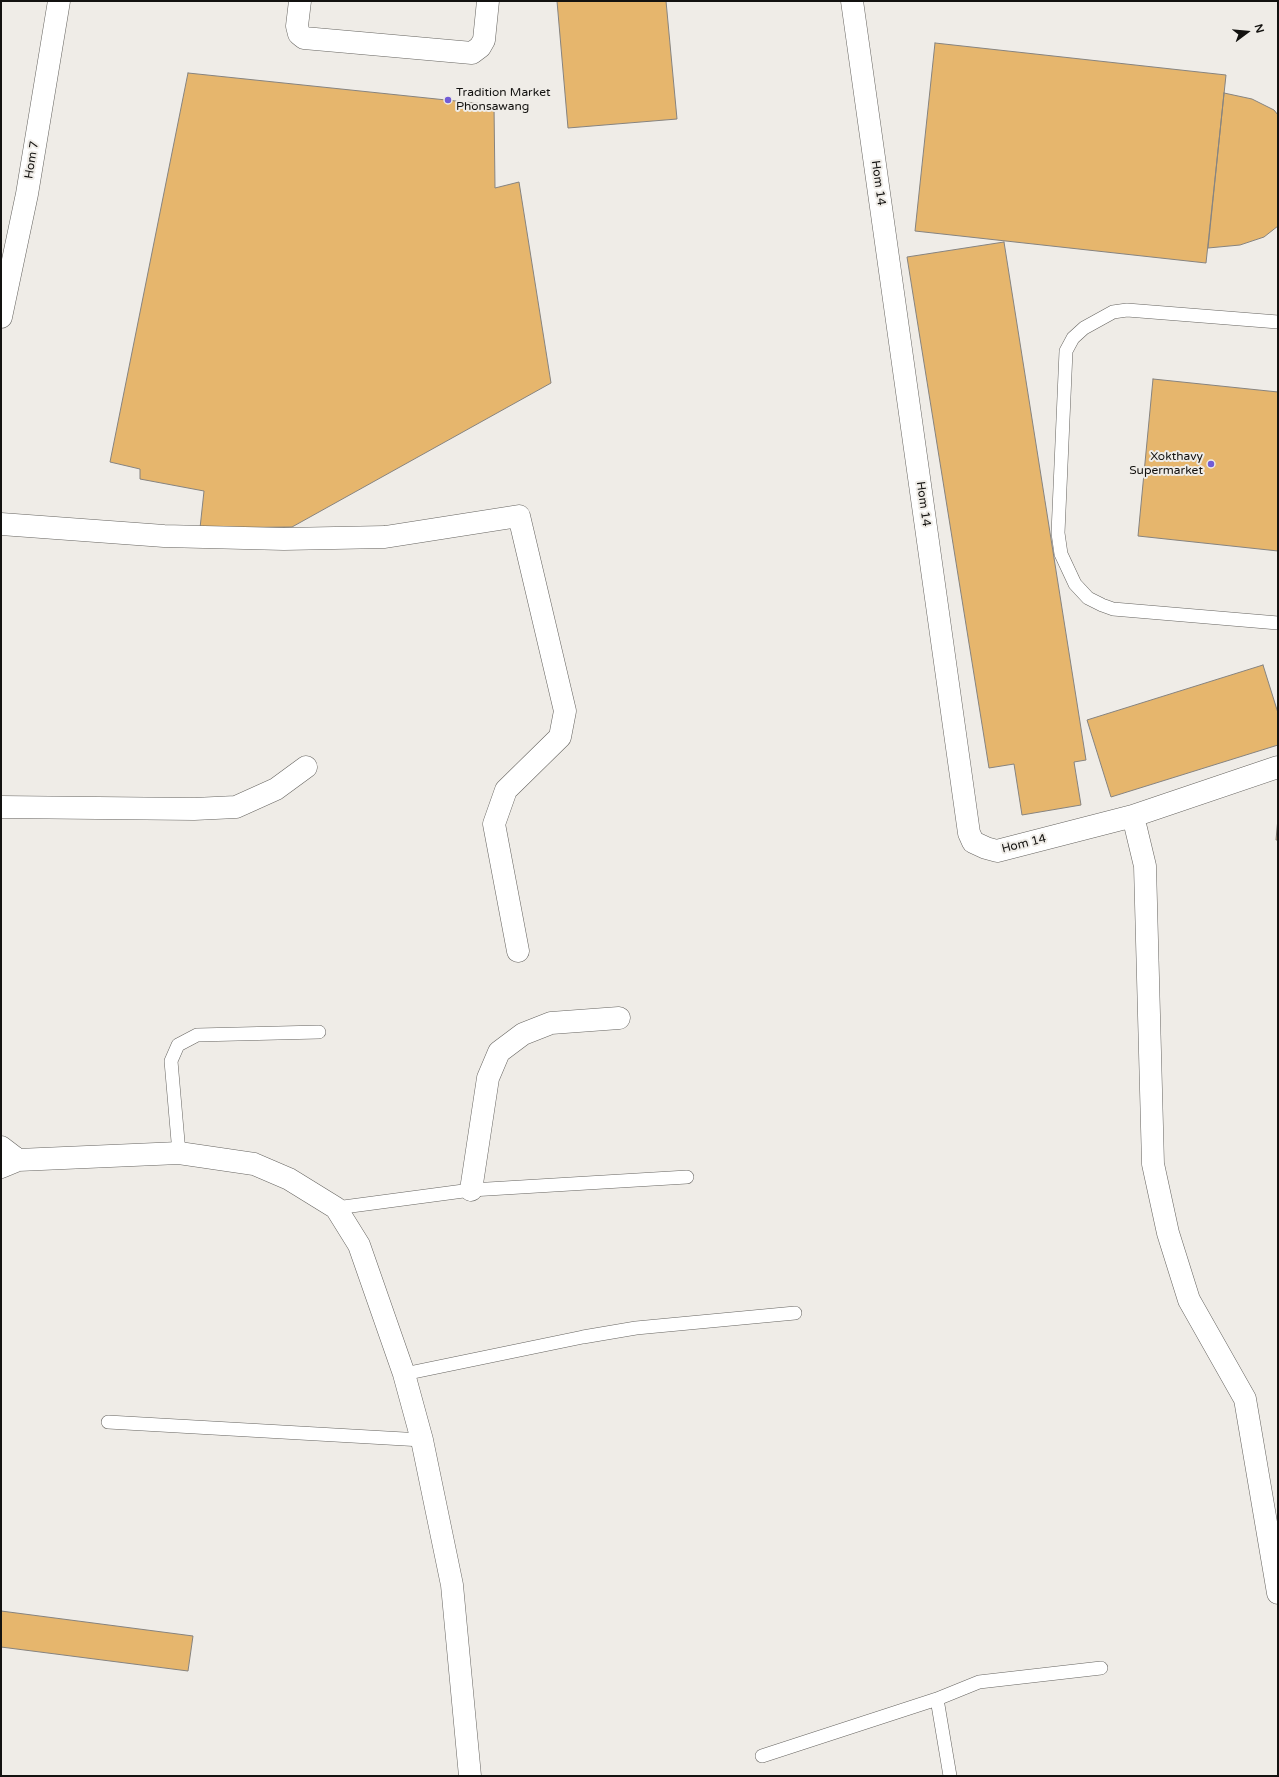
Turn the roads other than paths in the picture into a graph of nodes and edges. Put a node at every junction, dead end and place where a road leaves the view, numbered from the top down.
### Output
1 (59, 1) edge
2 (300, 1) edge
3 (488, 1) edge
4 (852, 1) edge
5 (1, 317) edge
6 (1278, 322) edge
7 (1, 524) edge
8 (1278, 623) edge
9 (306, 767) dead end
10 (1278, 767) edge
11 (1, 807) edge
12 (1133, 816) junction
13 (518, 951) dead end
14 (619, 1018) dead end
15 (319, 1032) dead end
16 (1, 1147) edge
17 (179, 1153) junction
18 (10, 1164) edge
19 (687, 1177) dead end
20 (471, 1190) junction
21 (336, 1208) junction
22 (795, 1313) dead end
23 (404, 1374) junction
24 (108, 1422) dead end
25 (422, 1440) junction
26 (1278, 1593) edge
27 (1101, 1668) dead end
28 (936, 1699) junction
29 (762, 1756) dead end
30 (470, 1776) edge
31 (950, 1776) edge

1 - 5 street, Hom 7
2 - 3 street
4 - 12 street, Hom 14
6 - 8 lane
7 - 13 street
9 - 11 street
10 - 12 street, Hom 14
12 - 26 street
14 - 20 street
15 - 17 lane
16 - 18 street
17 - 18 street
17 - 21 street
19 - 20 lane
20 - 21 lane
21 - 23 street
22 - 23 lane
23 - 25 street
24 - 25 lane
25 - 30 street
27 - 28 lane
28 - 29 lane
28 - 31 lane

